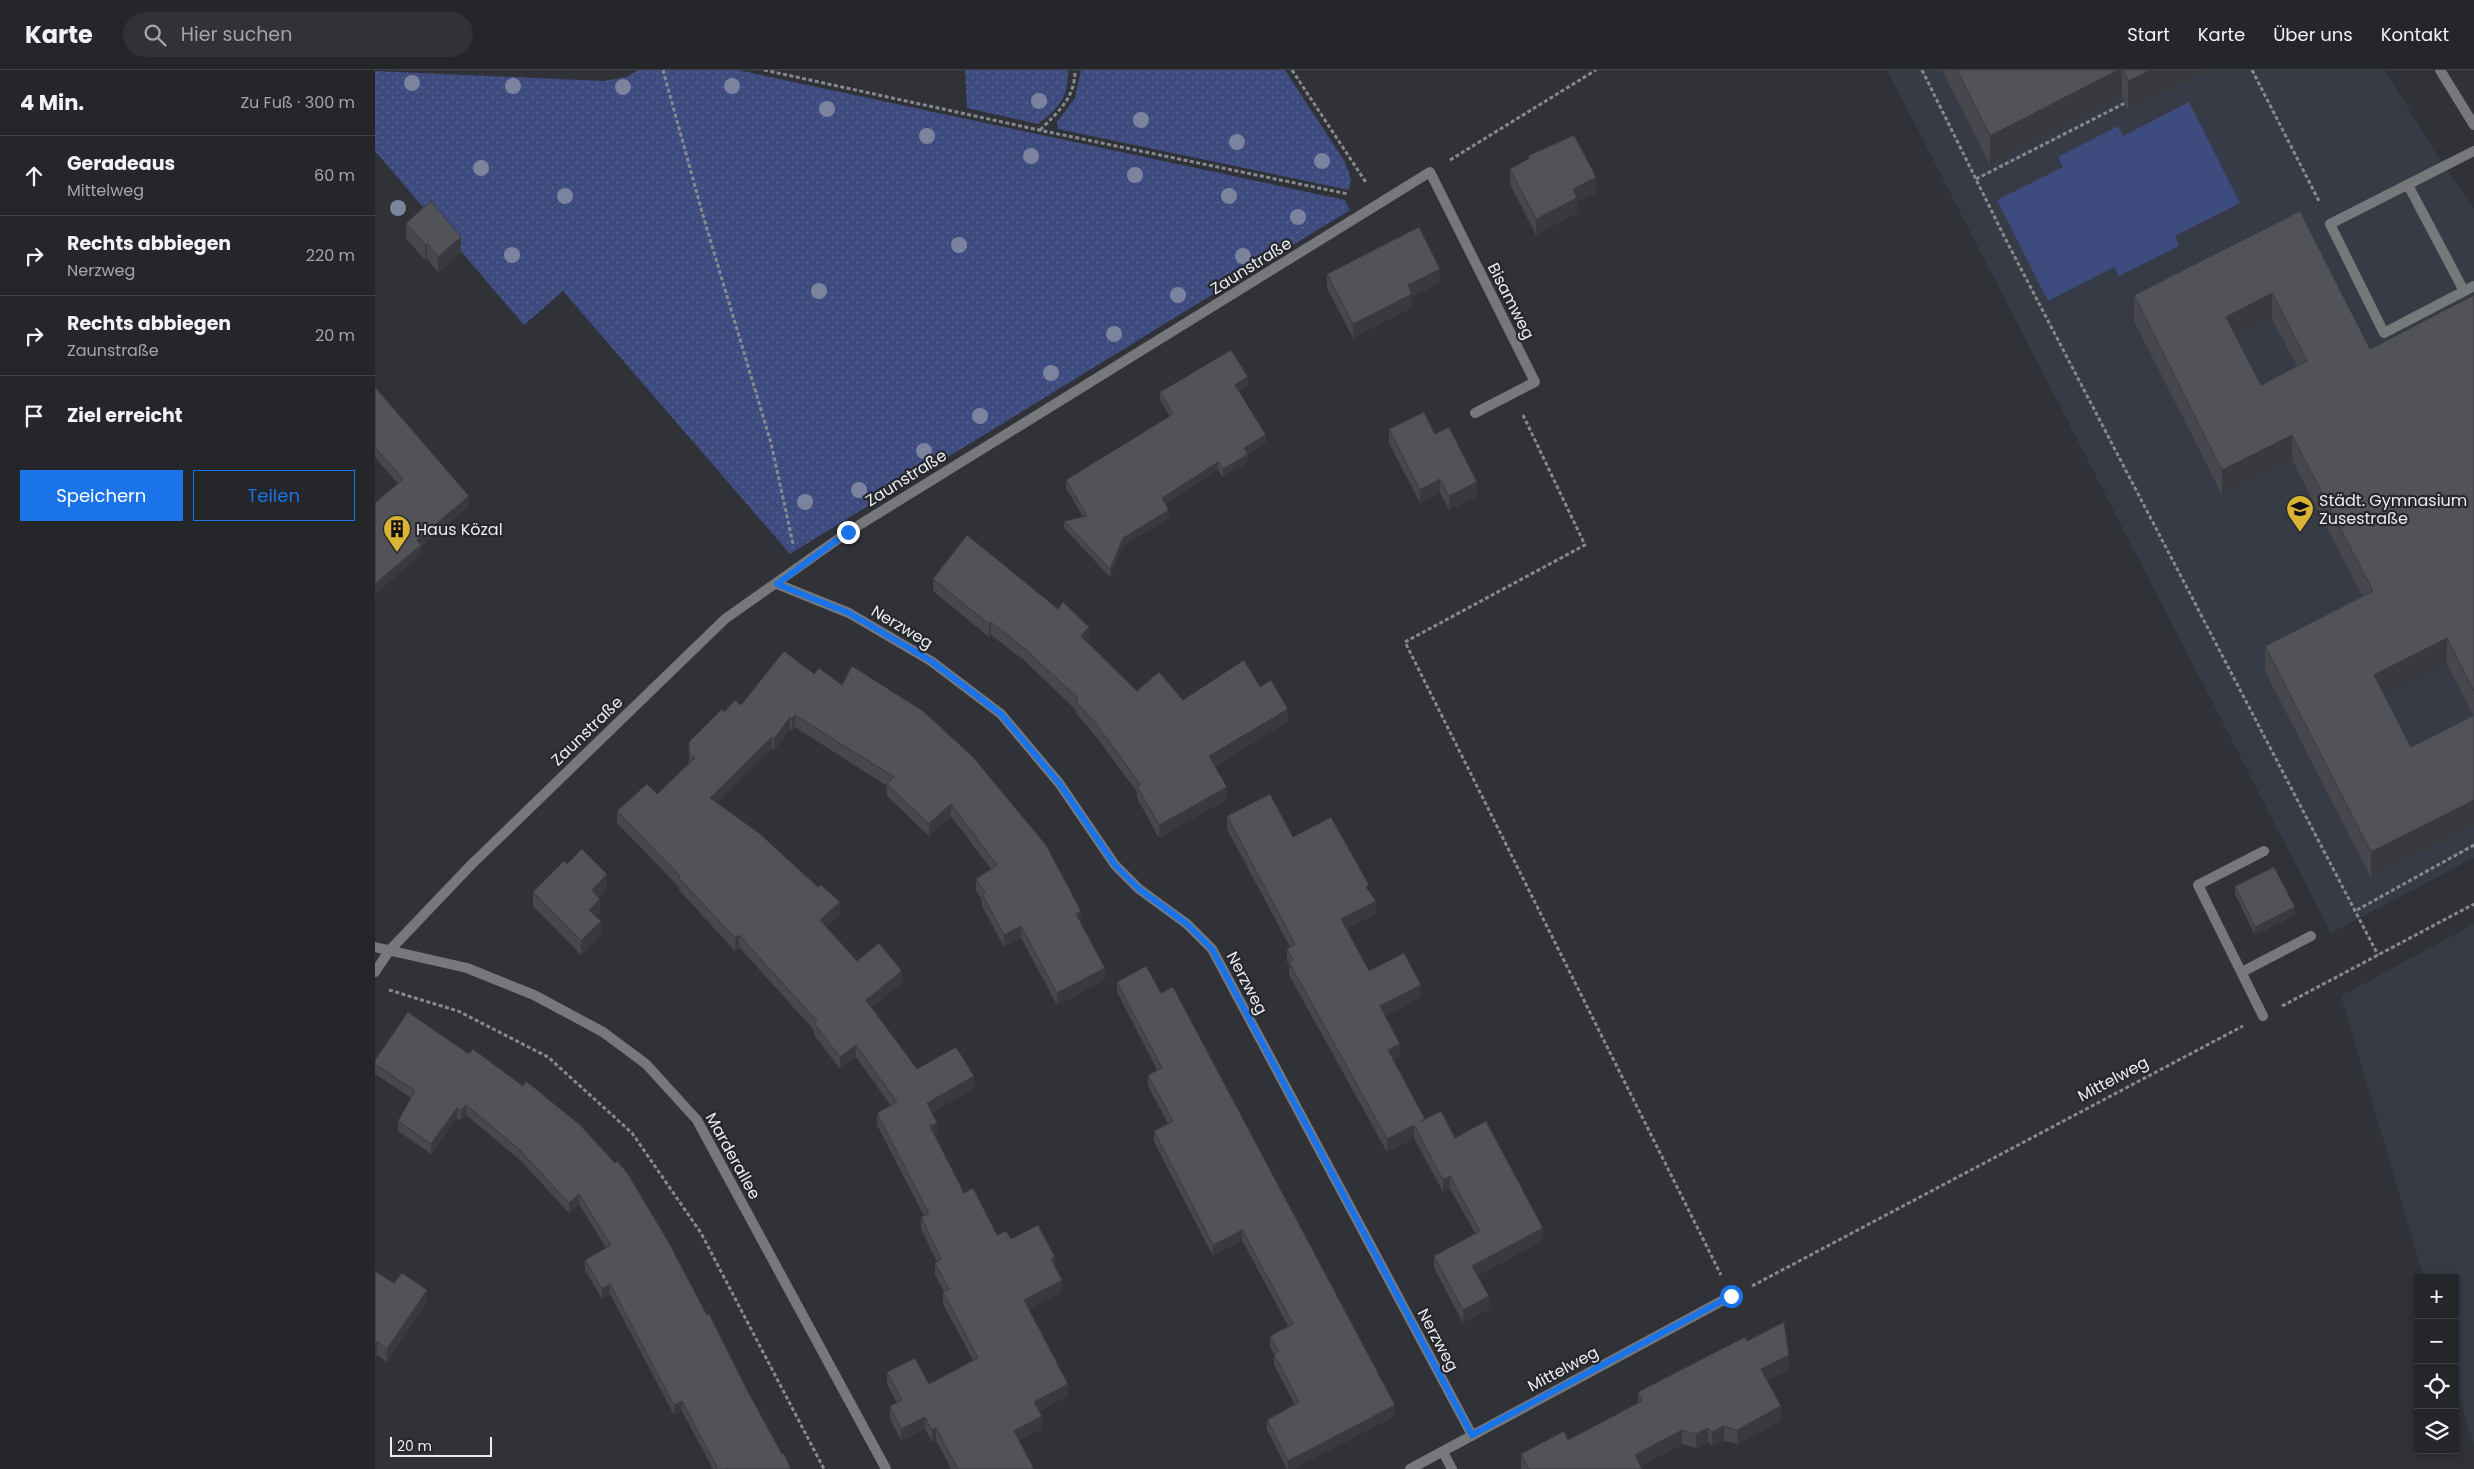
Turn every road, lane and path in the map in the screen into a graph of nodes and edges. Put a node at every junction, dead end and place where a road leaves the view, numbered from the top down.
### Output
1 (663, 70) edge
2 (764, 70) edge
3 (1075, 70) edge
4 (1292, 70) edge
5 (1596, 70) edge
6 (1922, 70) edge
7 (2252, 70) edge
8 (2440, 70) edge
9 (2133, 99) edge
10 (2474, 125) edge
11 (1039, 130) junction
12 (2474, 151) edge
13 (1430, 172) junction
14 (1976, 178) junction
15 (2408, 185) junction
16 (1377, 200) junction
17 (2330, 224) junction
18 (2474, 286) edge
19 (2464, 291) junction
20 (1513, 394) junction
21 (1475, 413) dead end
22 (794, 549) dead end
23 (777, 584) junction
24 (2474, 845) edge
25 (2264, 851) dead end
26 (2474, 904) edge
27 (2357, 910) junction
28 (2311, 936) dead end
29 (375, 947) edge
30 (389, 951) junction
31 (2378, 955) junction
32 (375, 972) edge
33 (2241, 972) junction
34 (384, 989) dead end
35 (2263, 1016) junction
36 (1765, 1279) dead end
37 (1731, 1296) joint
38 (1472, 1435) junction
39 (1443, 1452) junction
40 (824, 1469) edge
41 (886, 1469) edge
42 (1410, 1469) edge
43 (1452, 1469) edge

1 - 22 path
2 - 11 path
3 - 11 path
4 - 16 path
5 - 13 path
6 - 14 path
7 - 17 path
8 - 10 street
9 - 14 path
11 - 16 path
12 - 15 street
13 - 16 street, Zaunstraße
13 - 20 street, Bisamweg
14 - 27 path
15 - 17 street
15 - 19 street
16 - 23 street, Zaunstraße
17 - 19 street
18 - 19 street
20 - 21 street, Bisamweg
20 - 37 path
23 - 30 street, Zaunstraße
23 - 38 street, Nerzweg
24 - 27 path
25 - 33 street
26 - 31 path, Mittelweg
27 - 31 path
28 - 33 street
29 - 30 street, Marderallee
30 - 32 street, Zaunstraße
30 - 41 street, Marderallee
31 - 35 path, Mittelweg
33 - 35 street
34 - 40 path
35 - 36 path, Mittelweg
37 - 38 street, Mittelweg
38 - 39 street, Mittelweg
39 - 42 street, Mittelweg
39 - 43 street

